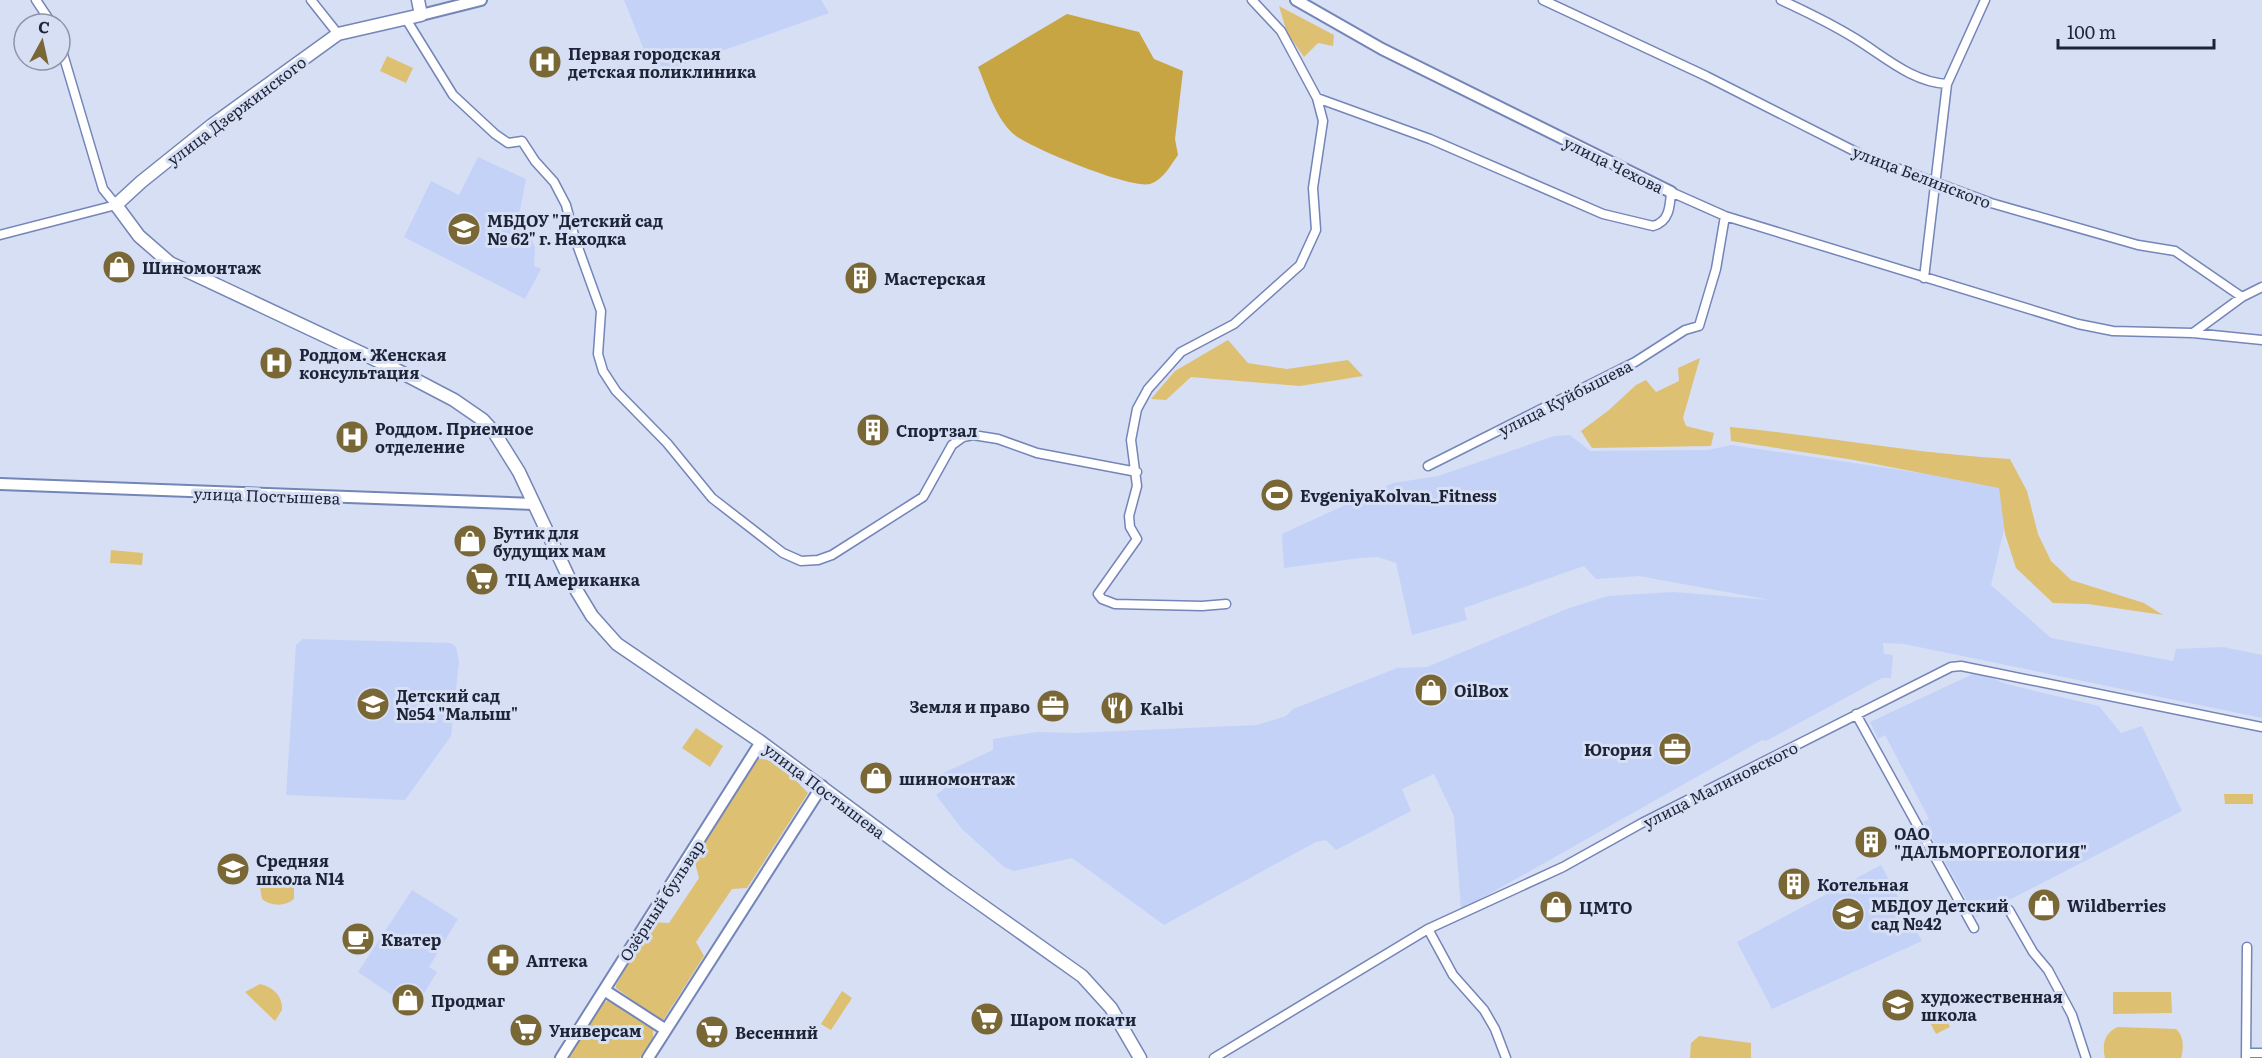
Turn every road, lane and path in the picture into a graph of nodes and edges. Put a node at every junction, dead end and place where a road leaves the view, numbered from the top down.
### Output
1 (311, 0) edge
2 (418, 0) edge
3 (481, 0) edge
4 (1252, 0) edge
5 (1296, 0) edge
6 (1543, 0) edge
7 (1781, 0) edge
8 (1985, 0) edge
9 (421, 15) junction
10 (406, 19) junction
11 (338, 34) junction
12 (68, 72) edge
13 (1947, 84) junction
14 (1317, 98) junction
15 (1934, 182) junction
16 (1671, 192) junction
17 (116, 206) junction
18 (1725, 216) junction
19 (0, 235) edge
20 (1924, 278) junction
21 (2262, 287) edge
22 (2242, 297) junction
23 (2193, 333) junction
24 (2262, 340) edge
25 (1428, 466) dead end
26 (1137, 472) junction
27 (0, 484) edge
28 (534, 504) junction
29 (1226, 604) dead end
30 (1856, 714) junction
31 (2262, 727) edge
32 (761, 742) junction
33 (822, 786) junction
34 (2009, 910) dead end
35 (1428, 928) junction
36 (1974, 928) dead end
37 (2247, 947) dead end
38 (604, 990) junction
39 (666, 1030) junction
40 (2262, 1053) edge
41 (2246, 1056) edge
42 (561, 1058) edge
43 (648, 1058) edge
44 (1140, 1058) edge
45 (1214, 1058) edge
46 (1506, 1058) edge
47 (2086, 1058) edge

1 - 11 street
2 - 9 main road
3 - 9 street, улица Дзержинского
4 - 14 street
5 - 16 street, улица Чехова
6 - 15 street, улица Белинского
7 - 13 street
8 - 13 street
9 - 10 main road, улица Дзержинского
10 - 11 main road, улица Дзержинского
10 - 26 street
11 - 17 main road, улица Дзержинского
12 - 17 street
13 - 15 street
14 - 16 street, улица Чехова
14 - 26 street
15 - 20 street
15 - 22 street, улица Белинского
16 - 18 street
17 - 19 street, улица Дзержинского
17 - 28 main road, улица Постышева
18 - 20 street
18 - 25 street, улица Куйбышева
20 - 23 street
21 - 22 street
22 - 23 street
23 - 24 street
26 - 29 street
27 - 28 street, улица Постышева
28 - 32 main road, улица Постышева
30 - 31 street, улица Малиновского
30 - 35 street, улица Малиновского
30 - 36 street
32 - 33 main road, улица Постышева
32 - 38 street, Озёрный бульвар
33 - 39 street
33 - 44 main road, улица Постышева
34 - 47 street
35 - 45 street, улица Малиновского
35 - 46 street
37 - 41 street
38 - 39 street
38 - 42 street, Озёрный бульвар
39 - 43 street
40 - 41 street

